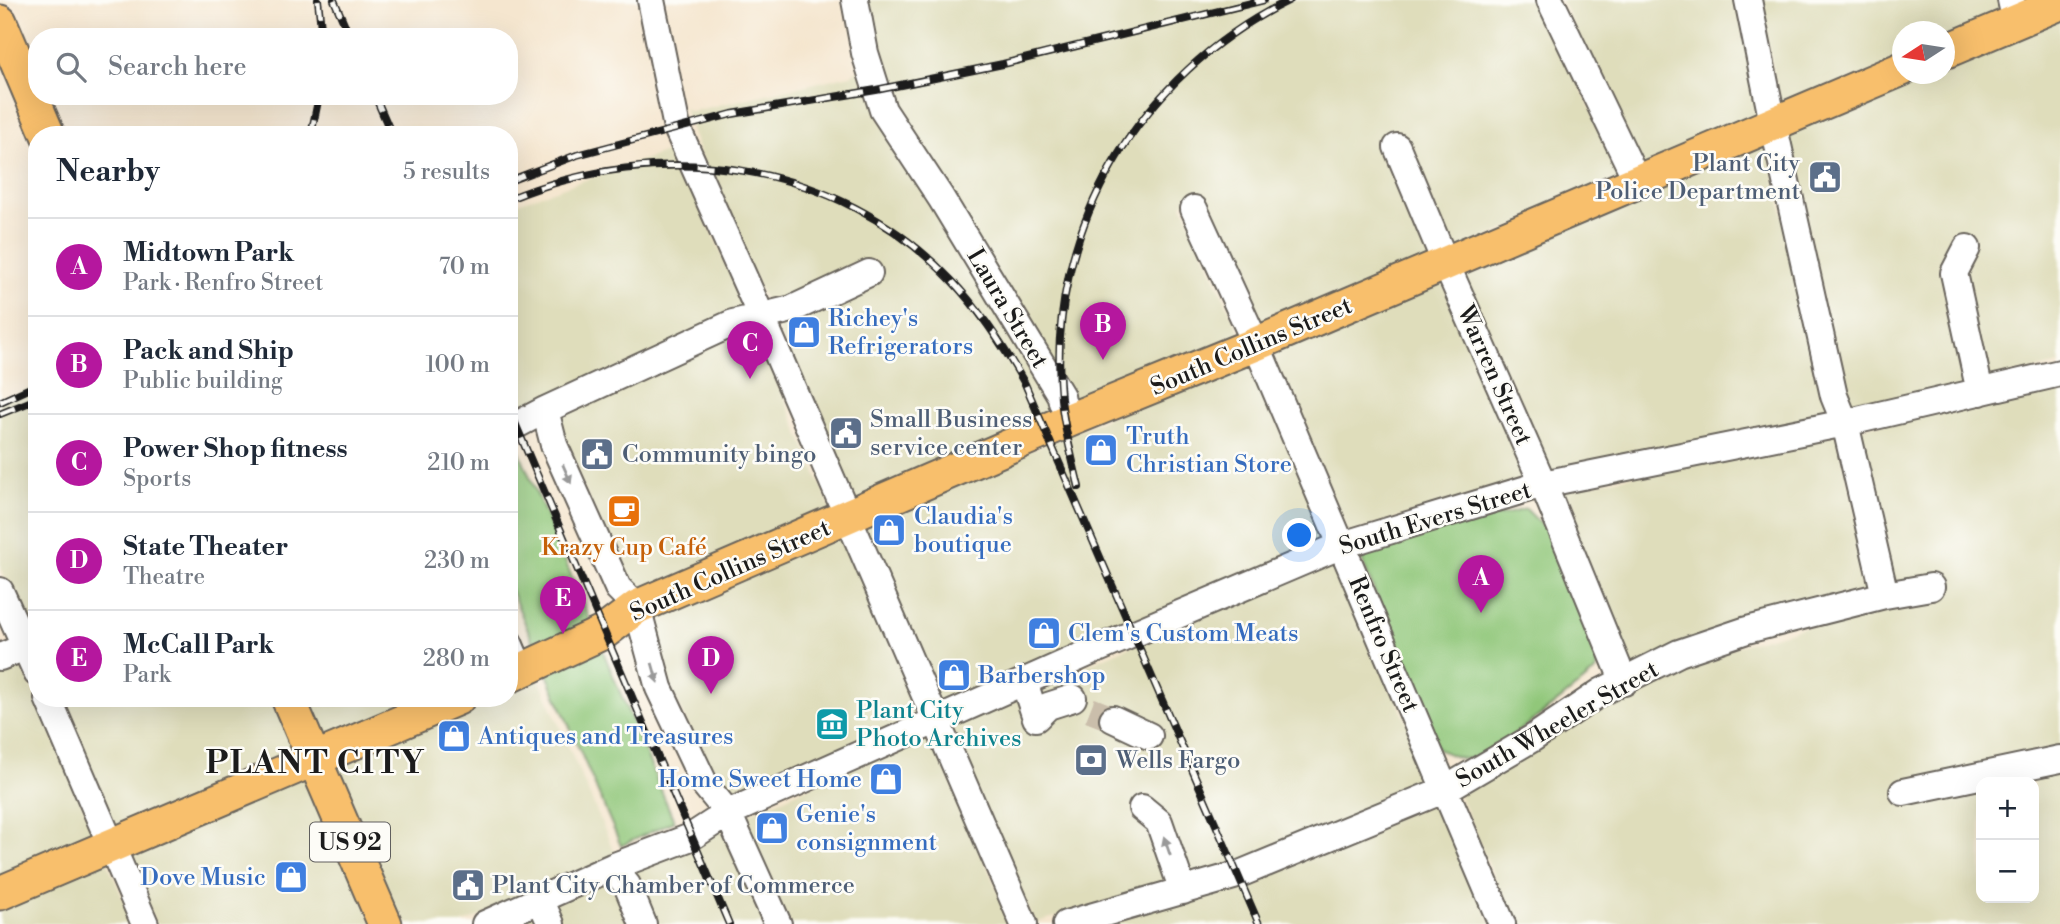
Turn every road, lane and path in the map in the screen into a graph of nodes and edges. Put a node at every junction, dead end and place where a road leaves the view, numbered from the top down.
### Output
1 (651, 0) edge
2 (855, 0) edge
3 (1550, 0) edge
4 (1748, 0) edge
5 (2060, 4) edge
6 (2013, 11) edge
7 (0, 22) edge
8 (1955, 45) edge
9 (10, 72) edge
10 (1892, 73) edge
11 (28, 102) edge
12 (30, 105) edge
13 (1773, 123) junction
14 (43, 126) edge
15 (1397, 147) dead end
16 (1638, 183) junction
17 (1194, 209) dead end
18 (1966, 248) dead end
19 (1446, 264) junction
20 (869, 273) dead end
21 (762, 318) junction
22 (1256, 344) junction
23 (2060, 373) edge
24 (1980, 392) junction
25 (545, 410) junction
26 (1072, 419) junction
27 (1845, 423) junction
28 (518, 424) edge
29 (1543, 484) junction
30 (847, 518) junction
31 (1342, 545) junction
32 (1931, 587) dead end
33 (0, 592) edge
34 (1885, 596) junction
35 (636, 607) junction
36 (28, 639) edge
37 (28, 645) edge
38 (0, 657) edge
39 (518, 661) edge
40 (1061, 665) junction
41 (1024, 682) junction
42 (1624, 682) junction
43 (52, 707) edge
44 (292, 707) edge
45 (437, 707) edge
46 (1092, 709) junction
47 (935, 721) junction
48 (1149, 736) dead end
49 (2060, 759) edge
50 (315, 760) junction
51 (1446, 789) junction
52 (1903, 792) dead end
53 (1142, 808) dead end
54 (728, 813) junction
55 (112, 846) junction
56 (611, 867) junction
57 (1183, 891) junction
58 (0, 894) edge
59 (540, 899) junction
60 (501, 921) edge
61 (145, 924) edge
62 (384, 924) edge
63 (551, 924) edge
64 (643, 924) edge
65 (778, 924) edge
66 (1024, 924) edge
67 (1066, 924) edge
68 (1503, 924) edge

1 - 21 street
2 - 26 street, Laura Street
3 - 16 street
4 - 13 street
5 - 6 main road
6 - 8 main road
7 - 9 main road
9 - 11 main road
10 - 13 main road, South Collins Street
12 - 14 main road
13 - 16 main road, South Collins Street
13 - 27 street
15 - 19 street, Warren Street
16 - 19 main road, South Collins Street
17 - 22 street, Renfro Street
18 - 24 street
19 - 22 main road, South Collins Street
19 - 29 street, Warren Street
20 - 21 street
21 - 25 street
21 - 30 street
22 - 26 main road, South Collins Street
22 - 31 street, Renfro Street
23 - 24 street, South Evers Street
24 - 27 street, South Evers Street
25 - 28 street
25 -> 35 street
26 - 30 main road, South Collins Street
27 - 29 street, South Evers Street
27 - 34 street
29 - 31 street, South Evers Street
29 - 42 street, Warren Street
30 - 35 main road, South Collins Street
30 - 47 street
31 - 40 street, South Evers Street
31 - 51 street, Renfro Street
32 - 34 street, South Wheeler Street
33 - 36 street
34 - 42 street, South Wheeler Street
35 - 39 main road, South Collins Street
35 -> 54 street
37 - 38 street
40 - 41 street, South Evers Street
40 - 46 street
41 - 46 street
41 - 47 street, South Evers Street
42 - 51 street, South Wheeler Street
43 - 55 street
44 - 50 main road, US 92
45 - 50 main road
46 - 48 street
47 - 54 street, South Evers Street
47 - 66 street
49 - 52 street
50 - 55 main road
50 - 62 main road, US 92
51 - 57 street, South Wheeler Street
51 - 68 street, Renfro Street
57 -> 53 street
54 - 56 street, South Evers Street
54 - 65 street
55 - 58 main road
55 - 61 street
56 - 59 street, South Evers Street
56 - 64 street
57 - 67 street, South Wheeler Street
59 - 60 street, South Evers Street
59 - 63 street

